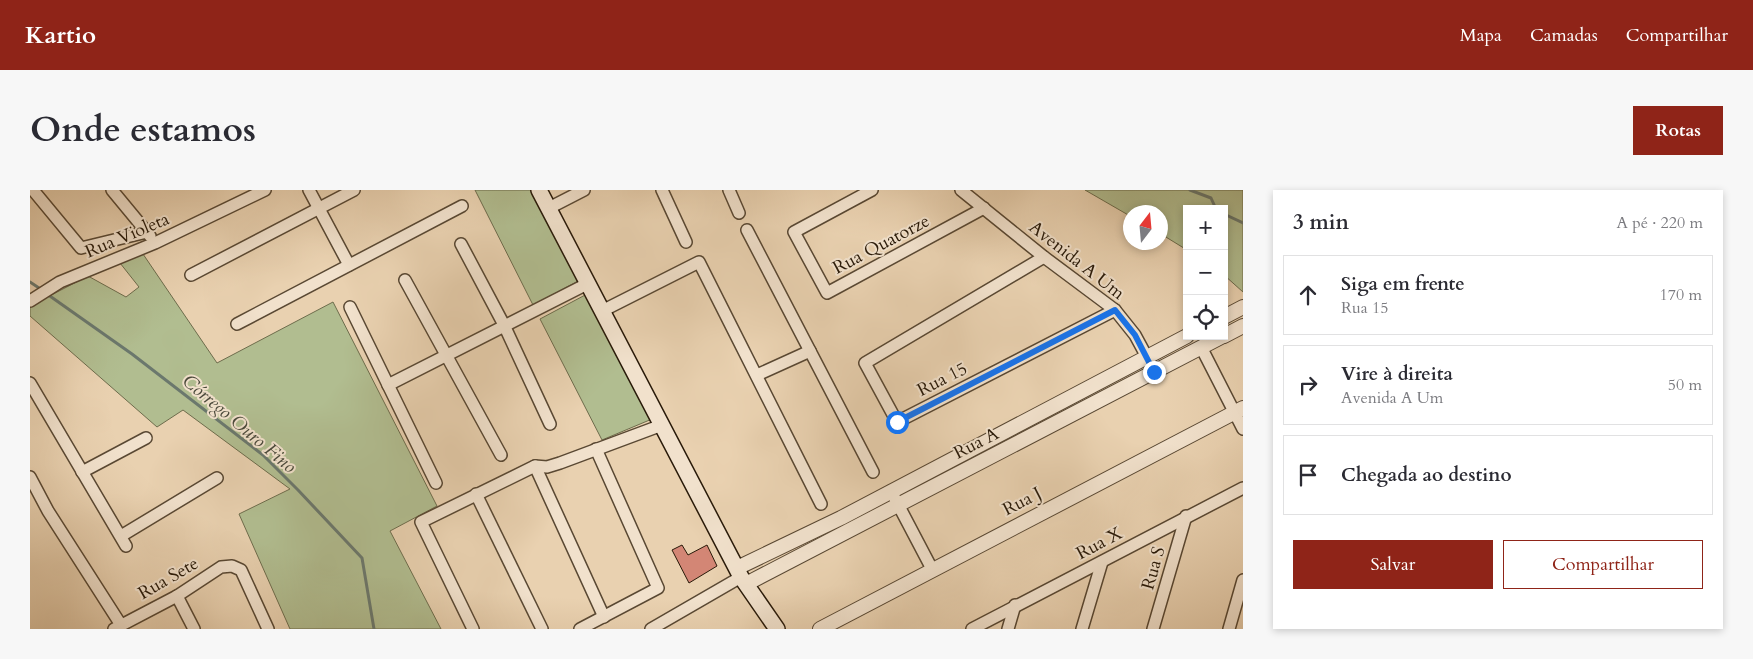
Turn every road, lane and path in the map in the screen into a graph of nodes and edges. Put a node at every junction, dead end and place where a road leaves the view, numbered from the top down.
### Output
1 (33, 190) edge
2 (112, 190) edge
3 (265, 190) edge
4 (310, 190) edge
5 (354, 190) edge
6 (539, 190) edge
7 (584, 190) edge
8 (662, 190) edge
9 (728, 190) edge
10 (872, 190) edge
11 (962, 190) edge
12 (462, 206) dead end
13 (318, 208) junction
14 (549, 208) junction
15 (984, 208) junction
16 (739, 213) dead end
17 (747, 230) dead end
18 (147, 232) junction
19 (686, 242) dead end
20 (155, 243) junction
21 (461, 244) dead end
22 (1044, 257) junction
23 (349, 265) junction
24 (191, 275) dead end
25 (405, 280) dead end
26 (587, 284) junction
27 (34, 298) edge
28 (350, 307) dead end
29 (1243, 307) edge
30 (1115, 310) junction
31 (602, 311) junction
32 (1228, 315) edge
33 (237, 324) dead end
34 (504, 325) junction
35 (1243, 326) edge
36 (1228, 333) edge
37 (1183, 338) edge
38 (1215, 340) edge
39 (1202, 347) junction
40 (810, 352) junction
41 (446, 354) junction
42 (1147, 357) junction
43 (1154, 372) junction
44 (757, 375) junction
45 (30, 383) edge
46 (388, 385) junction
47 (1238, 411) edge
48 (550, 424) dead end
49 (662, 426) junction
50 (1243, 429) edge
51 (146, 438) dead end
52 (596, 449) junction
53 (968, 451) junction
54 (501, 455) dead end
55 (976, 464) junction
56 (535, 466) junction
57 (82, 472) junction
58 (873, 472) dead end
59 (30, 477) edge
60 (217, 478) dead end
61 (436, 483) dead end
62 (891, 491) junction
63 (476, 494) junction
64 (1240, 494) edge
65 (821, 504) dead end
66 (898, 505) junction
67 (1186, 516) junction
68 (1102, 562) junction
69 (932, 569) junction
70 (741, 576) junction
71 (1243, 580) edge
72 (177, 596) junction
73 (1015, 605) junction
74 (604, 617) junction
75 (117, 627) edge
76 (194, 629) edge
77 (268, 629) edge
78 (473, 629) edge
79 (542, 629) edge
80 (580, 629) edge
81 (651, 629) edge
82 (777, 629) edge
83 (820, 629) edge
84 (972, 629) edge
85 (1008, 629) edge
86 (1082, 629) edge
87 (1153, 629) edge
88 (1229, 629) edge

1 - 18 street
2 - 18 street
3 - 20 street, Rua Violeta
4 - 13 street
5 - 13 street
6 - 14 main road
7 - 14 street
8 - 19 street
9 - 16 street
10 - 15 street, Rua Quatorze
11 - 15 street, Avenida A Um
12 - 23 street
13 - 23 street
13 - 24 street
14 - 26 main road
15 - 22 street, Avenida A Um
17 - 40 street
18 - 20 street
20 - 27 street, Rua Violeta
21 - 34 street
22 - 30 street, Avenida A Um
22 - 30 street, Rua 15
23 - 33 street
25 - 41 street
26 - 31 main road
26 - 34 street
28 - 46 street
29 - 32 street
30 - 42 street, Avenida A Um
31 - 44 street
31 - 49 main road
34 - 41 street
34 - 48 street
35 - 36 street, Rua A
37 - 42 street, Rua A
38 - 39 street, Rua A
39 - 43 street, Rua A
39 - 47 street
40 - 44 street
40 - 58 street
41 - 46 street
41 - 54 street
42 - 43 street, Avenida A Um
42 - 53 street, Rua A
43 - 55 street, Rua A
44 - 65 street
45 - 57 street
46 - 61 street
47 - 50 street
47 - 69 street, Rua J
49 - 52 street
49 - 70 main road
51 - 57 street
52 - 56 street
52 - 74 street
53 - 55 street
53 - 62 street, Rua A
55 - 66 street, Rua A
56 - 63 street
56 - 74 street
57 - 60 street
59 - 75 street
62 - 66 street
62 - 70 street, Rua A
63 - 78 street
63 - 79 street
64 - 67 street, Rua X
66 - 69 street
66 - 70 street, Rua A
67 - 68 street, Rua X
67 - 87 street, Rua S
68 - 73 street, Rua X
68 - 86 street
69 - 83 street, Rua J
70 - 81 street, Rua A
70 - 82 main road
71 - 88 street
72 - 75 street, Rua Sete
72 - 76 street
72 - 77 street, Rua Sete
73 - 84 street, Rua X
73 - 85 street
74 - 80 street

